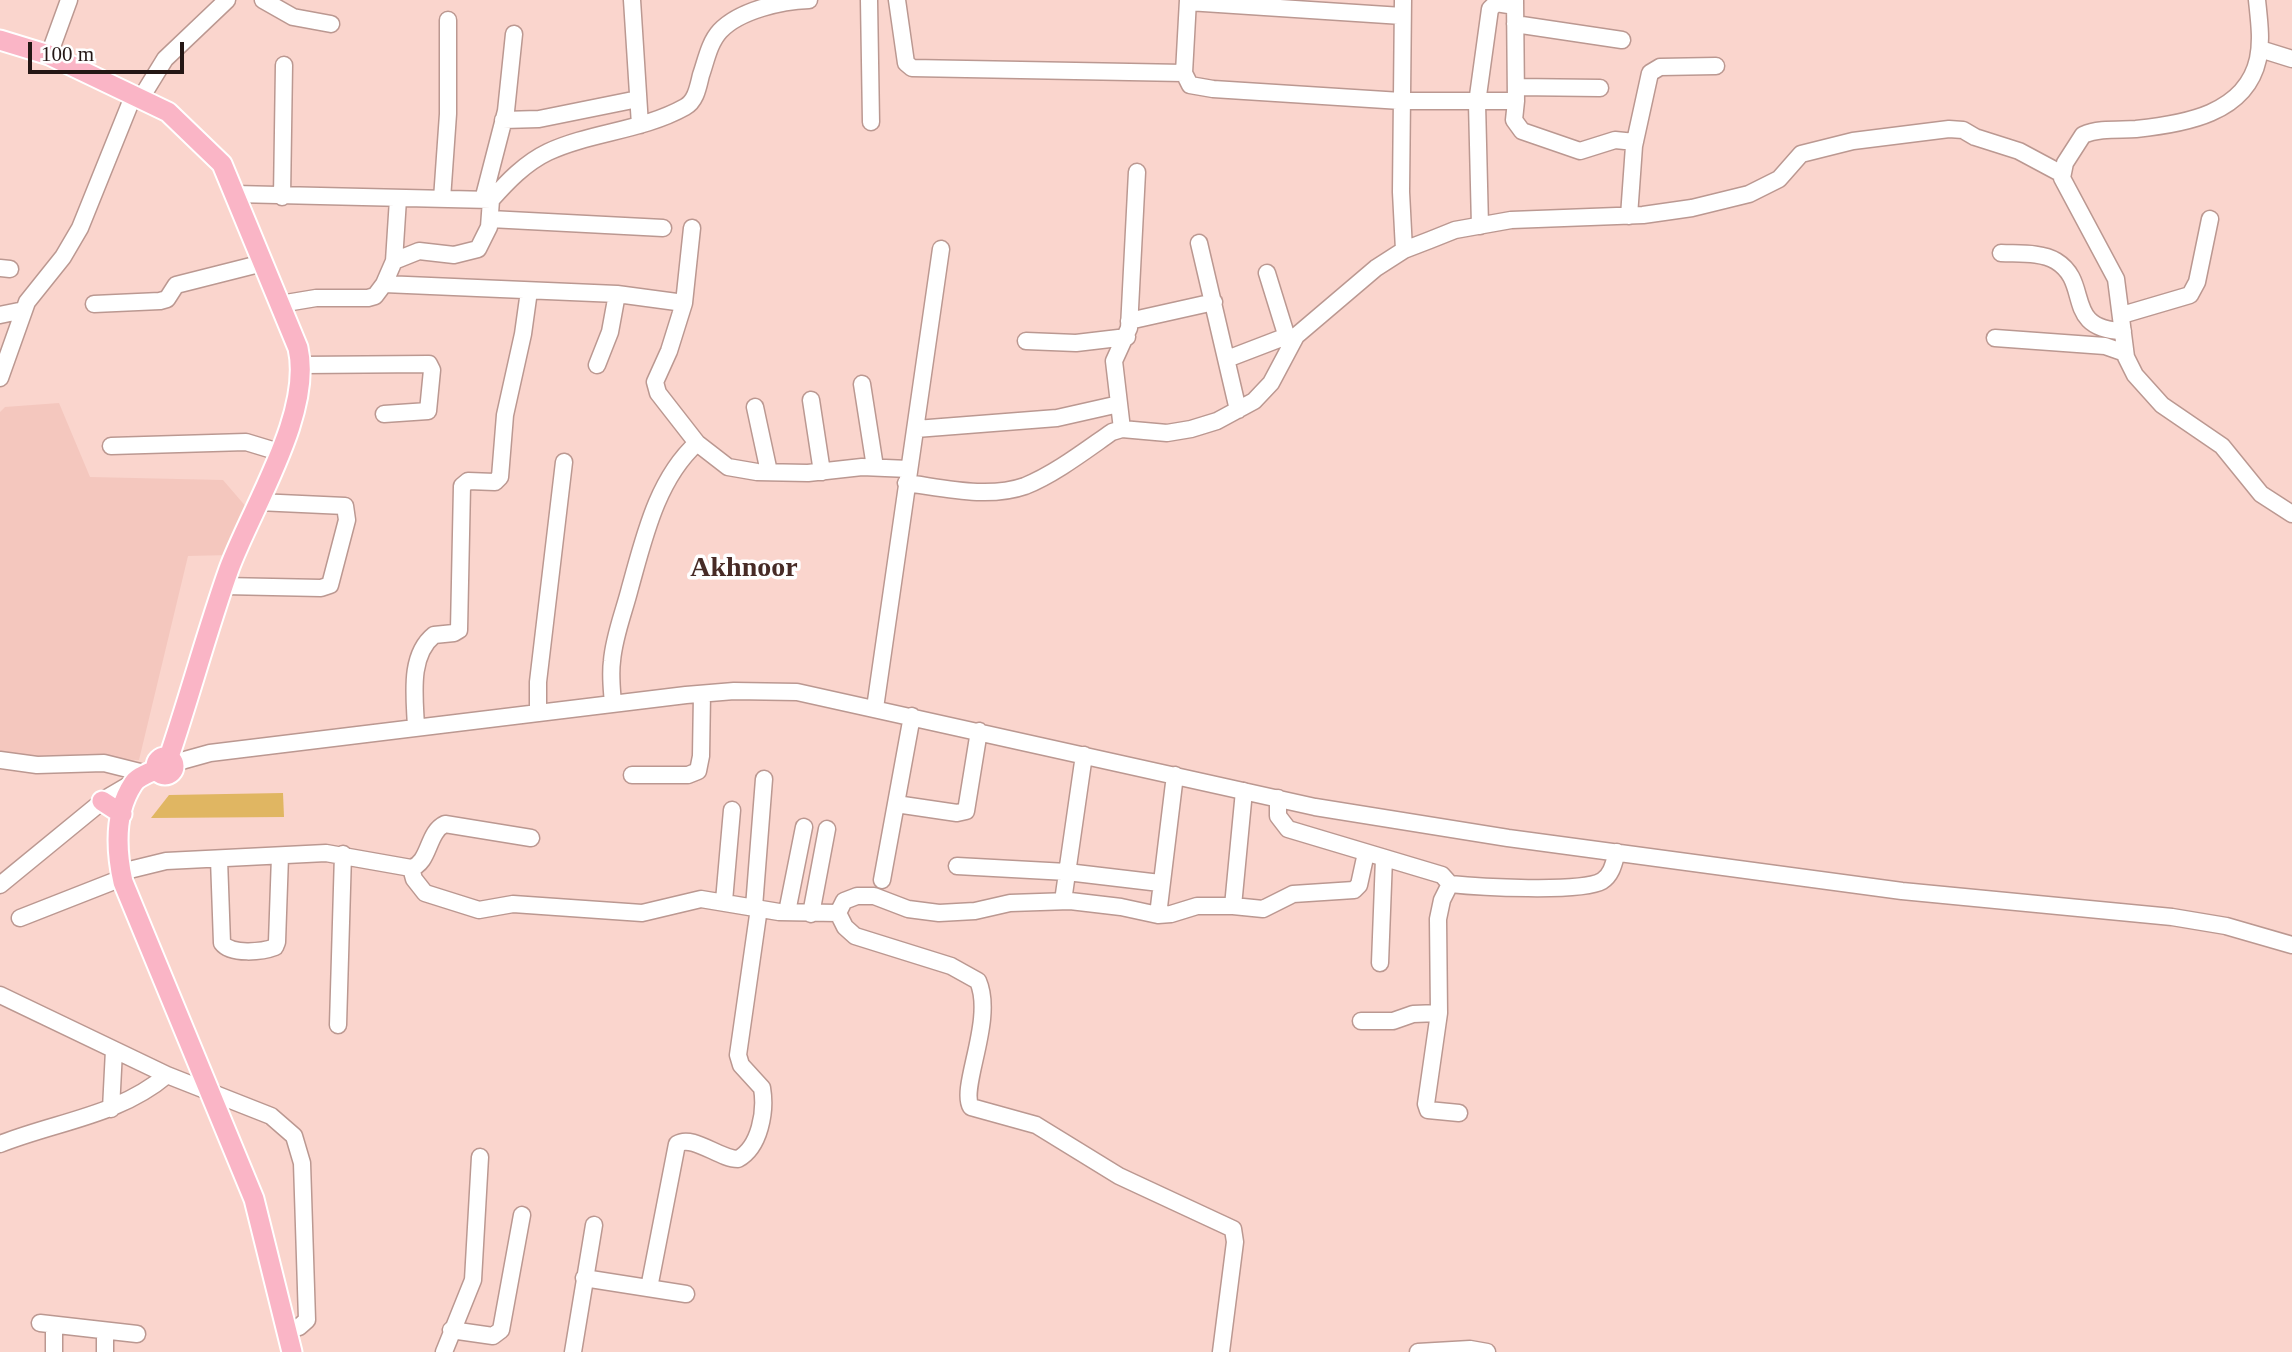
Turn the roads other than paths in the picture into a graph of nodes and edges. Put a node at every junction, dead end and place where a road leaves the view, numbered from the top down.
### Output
1 (69, 0) edge
2 (227, 0) edge
3 (262, 0) edge
4 (632, 0) edge
5 (809, 0) edge
6 (869, 0) edge
7 (897, 0) edge
8 (2258, 0) edge
9 (1188, 1) edge
10 (1515, 3) edge
11 (1402, 8) edge
12 (448, 20) dead end
13 (331, 24) dead end
14 (1515, 24) junction
15 (514, 34) dead end
16 (0, 40) edge
17 (1622, 40) dead end
18 (2260, 49) junction
19 (49, 55) junction
20 (2292, 59) edge
21 (284, 65) dead end
22 (1716, 66) dead end
23 (1184, 74) junction
24 (1600, 88) dead end
25 (1516, 94) junction
26 (137, 96) junction
27 (638, 99) junction
28 (1401, 101) junction
29 (1477, 103) junction
30 (503, 120) junction
31 (871, 122) dead end
32 (640, 125) junction
33 (1635, 142) junction
34 (2066, 163) junction
35 (1137, 172) dead end
36 (234, 194) junction
37 (282, 197) junction
38 (398, 199) junction
39 (442, 199) junction
40 (487, 200) junction
41 (1629, 216) junction
42 (490, 219) junction
43 (2210, 219) dead end
44 (1480, 226) junction
45 (663, 228) dead end
46 (692, 228) dead end
47 (1199, 243) dead end
48 (941, 250) dead end
49 (1404, 250) junction
50 (2001, 253) dead end
51 (394, 261) junction
52 (263, 263) junction
53 (1267, 273) dead end
54 (384, 284) junction
55 (529, 291) junction
56 (617, 294) junction
57 (1214, 302) junction
58 (684, 303) junction
59 (94, 304) dead end
60 (24, 310) junction
61 (283, 310) junction
62 (0, 315) edge
63 (2122, 323) junction
64 (1128, 329) junction
65 (1995, 338) dead end
66 (1288, 340) junction
67 (1026, 341) dead end
68 (2125, 353) junction
69 (1227, 359) junction
70 (302, 365) junction
71 (597, 365) dead end
72 (0, 378) edge
73 (862, 384) dead end
74 (811, 400) dead end
75 (1119, 404) junction
76 (755, 407) dead end
77 (1238, 410) junction
78 (384, 414) dead end
79 (916, 429) junction
80 (1122, 429) junction
81 (111, 446) dead end
82 (693, 447) junction
83 (279, 452) junction
84 (564, 462) dead end
85 (875, 467) junction
86 (768, 472) junction
87 (822, 472) junction
88 (906, 481) junction
89 (258, 502) junction
90 (2292, 514) edge
91 (224, 586) junction
92 (702, 694) junction
93 (612, 704) junction
94 (875, 708) junction
95 (538, 713) junction
96 (912, 716) junction
97 (415, 728) junction
98 (979, 732) junction
99 (1084, 755) junction
100 (0, 760) edge
101 (156, 769) junction
102 (632, 775) dead end
103 (1175, 775) junction
104 (764, 779) dead end
105 (1244, 791) junction
106 (1278, 798) junction
107 (102, 801) junction
108 (896, 804) junction
109 (732, 810) dead end
110 (122, 814) junction
111 (804, 827) dead end
112 (827, 829) dead end
113 (531, 838) dead end
114 (1617, 852) junction
115 (1366, 853) junction
116 (343, 854) junction
117 (279, 856) junction
118 (1384, 858) junction
119 (219, 859) junction
120 (957, 866) dead end
121 (411, 868) junction
122 (1067, 873) junction
123 (121, 875) junction
124 (882, 880) dead end
125 (1160, 883) junction
126 (1450, 884) junction
127 (0, 886) edge
128 (724, 901) junction
129 (1063, 901) junction
130 (1233, 906) junction
131 (757, 907) junction
132 (787, 912) junction
133 (838, 913) junction
134 (811, 914) junction
135 (1158, 915) junction
136 (20, 918) dead end
137 (2292, 945) edge
138 (1380, 963) dead end
139 (0, 995) edge
140 (1439, 1013) junction
141 (1360, 1021) dead end
142 (338, 1025) dead end
143 (114, 1050) junction
144 (167, 1075) junction
145 (205, 1087) junction
146 (111, 1109) junction
147 (1459, 1113) dead end
148 (0, 1143) edge
149 (481, 1157) dead end
150 (522, 1215) dead end
151 (594, 1225) dead end
152 (584, 1278) junction
153 (649, 1288) junction
154 (685, 1294) dead end
155 (451, 1330) junction
156 (287, 1331) junction
157 (105, 1332) junction
158 (137, 1334) dead end
159 (54, 1352) edge
160 (105, 1352) edge
161 (292, 1352) edge
162 (444, 1352) edge
163 (573, 1352) edge
164 (1221, 1352) edge
165 (1418, 1352) edge
166 (1487, 1352) edge

1 - 19 street
2 - 26 street
3 - 13 street
4 - 27 street
5 - 32 street
6 - 31 street
7 - 23 street
8 - 18 street
9 - 11 street
9 - 23 street
10 - 14 street
10 - 29 street
11 - 28 street
12 - 39 street
14 - 17 street
14 - 25 street
15 - 30 street
16 - 19 main road
18 - 20 street
18 - 34 street
19 - 26 main road
21 - 37 street
22 - 33 street
23 - 28 street
24 - 25 street
25 - 29 street
25 - 33 street
26 - 36 main road
26 - 60 street
27 - 30 street
27 - 32 street
28 - 29 street
28 - 49 street
29 - 44 street
30 - 40 street
32 - 40 street
33 - 41 street
34 - 41 street
34 - 63 street
35 - 64 street
36 - 37 street
36 - 52 main road
37 - 38 street
38 - 39 street
38 - 51 street
39 - 40 street
40 - 42 street
41 - 44 street
42 - 45 street
42 - 51 street
43 - 63 street
44 - 49 street
46 - 58 street
47 - 57 street
48 - 79 street
49 - 66 street
50 - 63 street
51 - 54 street
52 - 59 street
52 - 61 main road
53 - 66 street
54 - 55 street
54 - 61 street
55 - 56 street
55 - 97 street
56 - 58 street
56 - 71 street
57 - 64 street
57 - 69 street
58 - 82 street
60 - 62 street
60 - 72 street
61 - 70 main road
63 - 68 street
64 - 67 street
64 - 75 street
65 - 68 street
66 - 69 street
66 - 77 street
68 - 90 street
69 - 77 street
70 - 78 street
70 - 83 main road
73 - 85 street
74 - 87 street
75 - 79 street
75 - 80 street
76 - 86 street
77 - 80 street
79 - 88 street
80 - 88 street
81 - 83 street
82 - 86 street
82 - 93 street
83 - 89 main road
84 - 95 street
85 - 87 street
85 - 88 street
86 - 87 street
88 - 94 street
89 - 91 main road
89 - 91 street
91 - 101 main road
92 - 93 street
92 - 94 street
92 - 102 street
93 - 95 street
94 - 96 street
95 - 97 street
96 - 98 street
96 - 108 street
97 - 101 street
98 - 99 street
98 - 108 street
99 - 103 street
99 - 122 street
100 - 101 street
101 - 107 street
101 - 110 main road
103 - 105 street
103 - 125 street
104 - 131 street
105 - 106 street
105 - 130 street
106 - 114 street
106 - 115 street
107 - 110 main road
107 - 127 street
108 - 124 street
109 - 128 street
110 - 123 main road
111 - 132 street
112 - 134 street
113 - 121 street
114 - 126 street
114 - 137 street
115 - 118 street
115 - 130 street
116 - 117 street
116 - 121 street
116 - 142 street
117 - 119 street
117 - 119 street
118 - 126 street
118 - 138 street
119 - 123 street
120 - 122 street
121 - 128 street
122 - 125 street
122 - 129 street
123 - 136 street
123 - 145 main road
125 - 135 street
126 - 140 street
128 - 131 street
129 - 133 street
129 - 135 street
130 - 135 street
131 - 132 street
131 - 153 street
132 - 134 street
133 - 134 street
133 - 164 street
139 - 143 street
140 - 141 street
140 - 147 street
143 - 144 street
143 - 146 street
144 - 145 street
144 - 146 street
145 - 156 main road
145 - 156 street
146 - 148 street
149 - 155 street
150 - 155 street
151 - 152 street
152 - 153 street
152 - 163 street
153 - 154 street
155 - 162 street
156 - 161 main road
157 - 158 street
157 - 159 street
157 - 160 street
165 - 166 street

